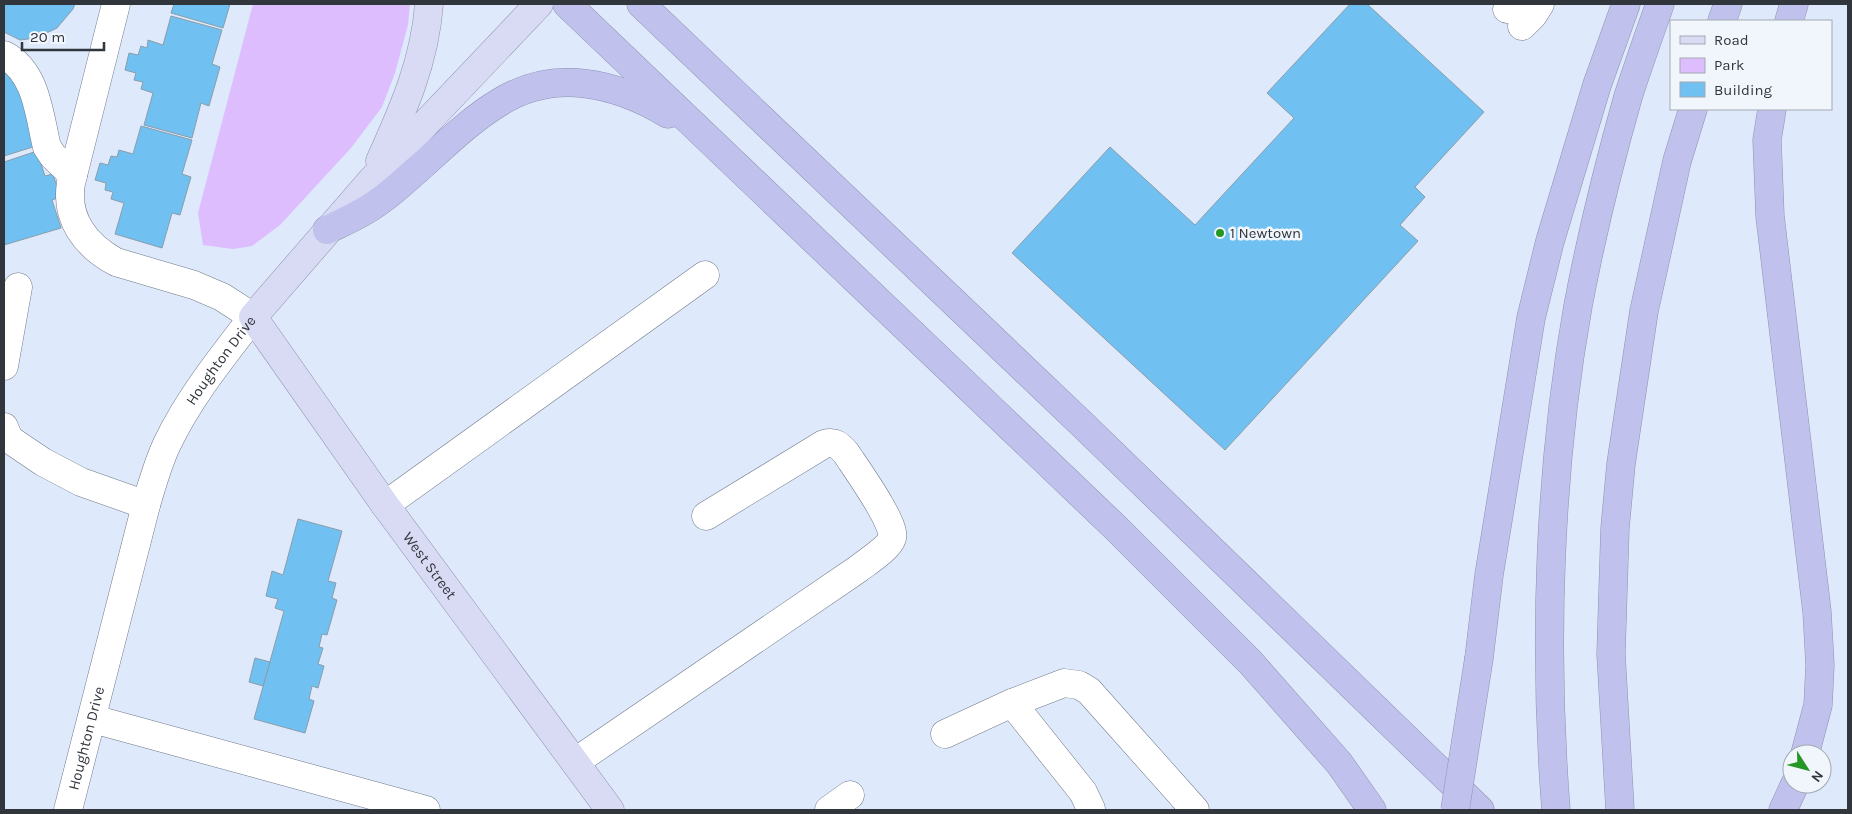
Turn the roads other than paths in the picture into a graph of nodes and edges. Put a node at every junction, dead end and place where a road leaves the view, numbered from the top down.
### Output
1 (116, 4) edge
2 (428, 4) edge
3 (539, 4) edge
4 (567, 4) edge
5 (641, 4) edge
6 (1540, 4) edge
7 (1626, 4) edge
8 (1660, 4) edge
9 (1728, 4) edge
10 (1794, 4) edge
11 (1513, 13) edge
12 (1722, 20) edge
13 (1789, 20) edge
14 (4, 55) edge
15 (1693, 110) edge
16 (1772, 110) edge
17 (702, 133) junction
18 (73, 176) junction
19 (371, 181) junction
20 (327, 230) junction
21 (705, 275) dead end
22 (18, 286) dead end
23 (253, 317) junction
24 (4, 366) edge
25 (4, 427) edge
26 (146, 505) junction
27 (384, 505) junction
28 (706, 516) dead end
29 (1012, 703) junction
30 (93, 719) junction
31 (945, 734) dead end
32 (1808, 744) edge
33 (575, 762) junction
34 (1791, 794) edge
35 (1555, 798) edge
36 (1620, 806) edge
37 (68, 810) edge
38 (426, 810) edge
39 (610, 810) edge
40 (1090, 810) edge
41 (1195, 810) edge
42 (1372, 810) edge
43 (1455, 810) edge
44 (1480, 810) edge
45 (1784, 810) edge

1 - 18 street
2 - 19 main road
3 - 19 main road, Houghton Drive
4 - 17 highway
5 - 44 highway
6 - 11 street
7 - 43 highway, bridge
8 - 35 highway
9 - 12 highway
10 - 13 highway
14 - 18 street
15 - 36 highway
16 - 32 highway
17 - 20 highway
17 - 42 highway
18 - 23 street
19 - 20 main road, Houghton Drive
20 - 23 main road, Houghton Drive
21 - 27 street
22 - 24 street
23 - 26 street, Houghton Drive
23 - 27 main road, West Street
25 - 26 street
26 - 30 street, Houghton Drive
27 - 33 main road, West Street
28 - 33 street
29 - 31 street
29 - 40 street
29 - 41 street
30 - 37 street, Houghton Drive
30 - 38 street
33 - 39 main road, West Street
34 - 45 highway

